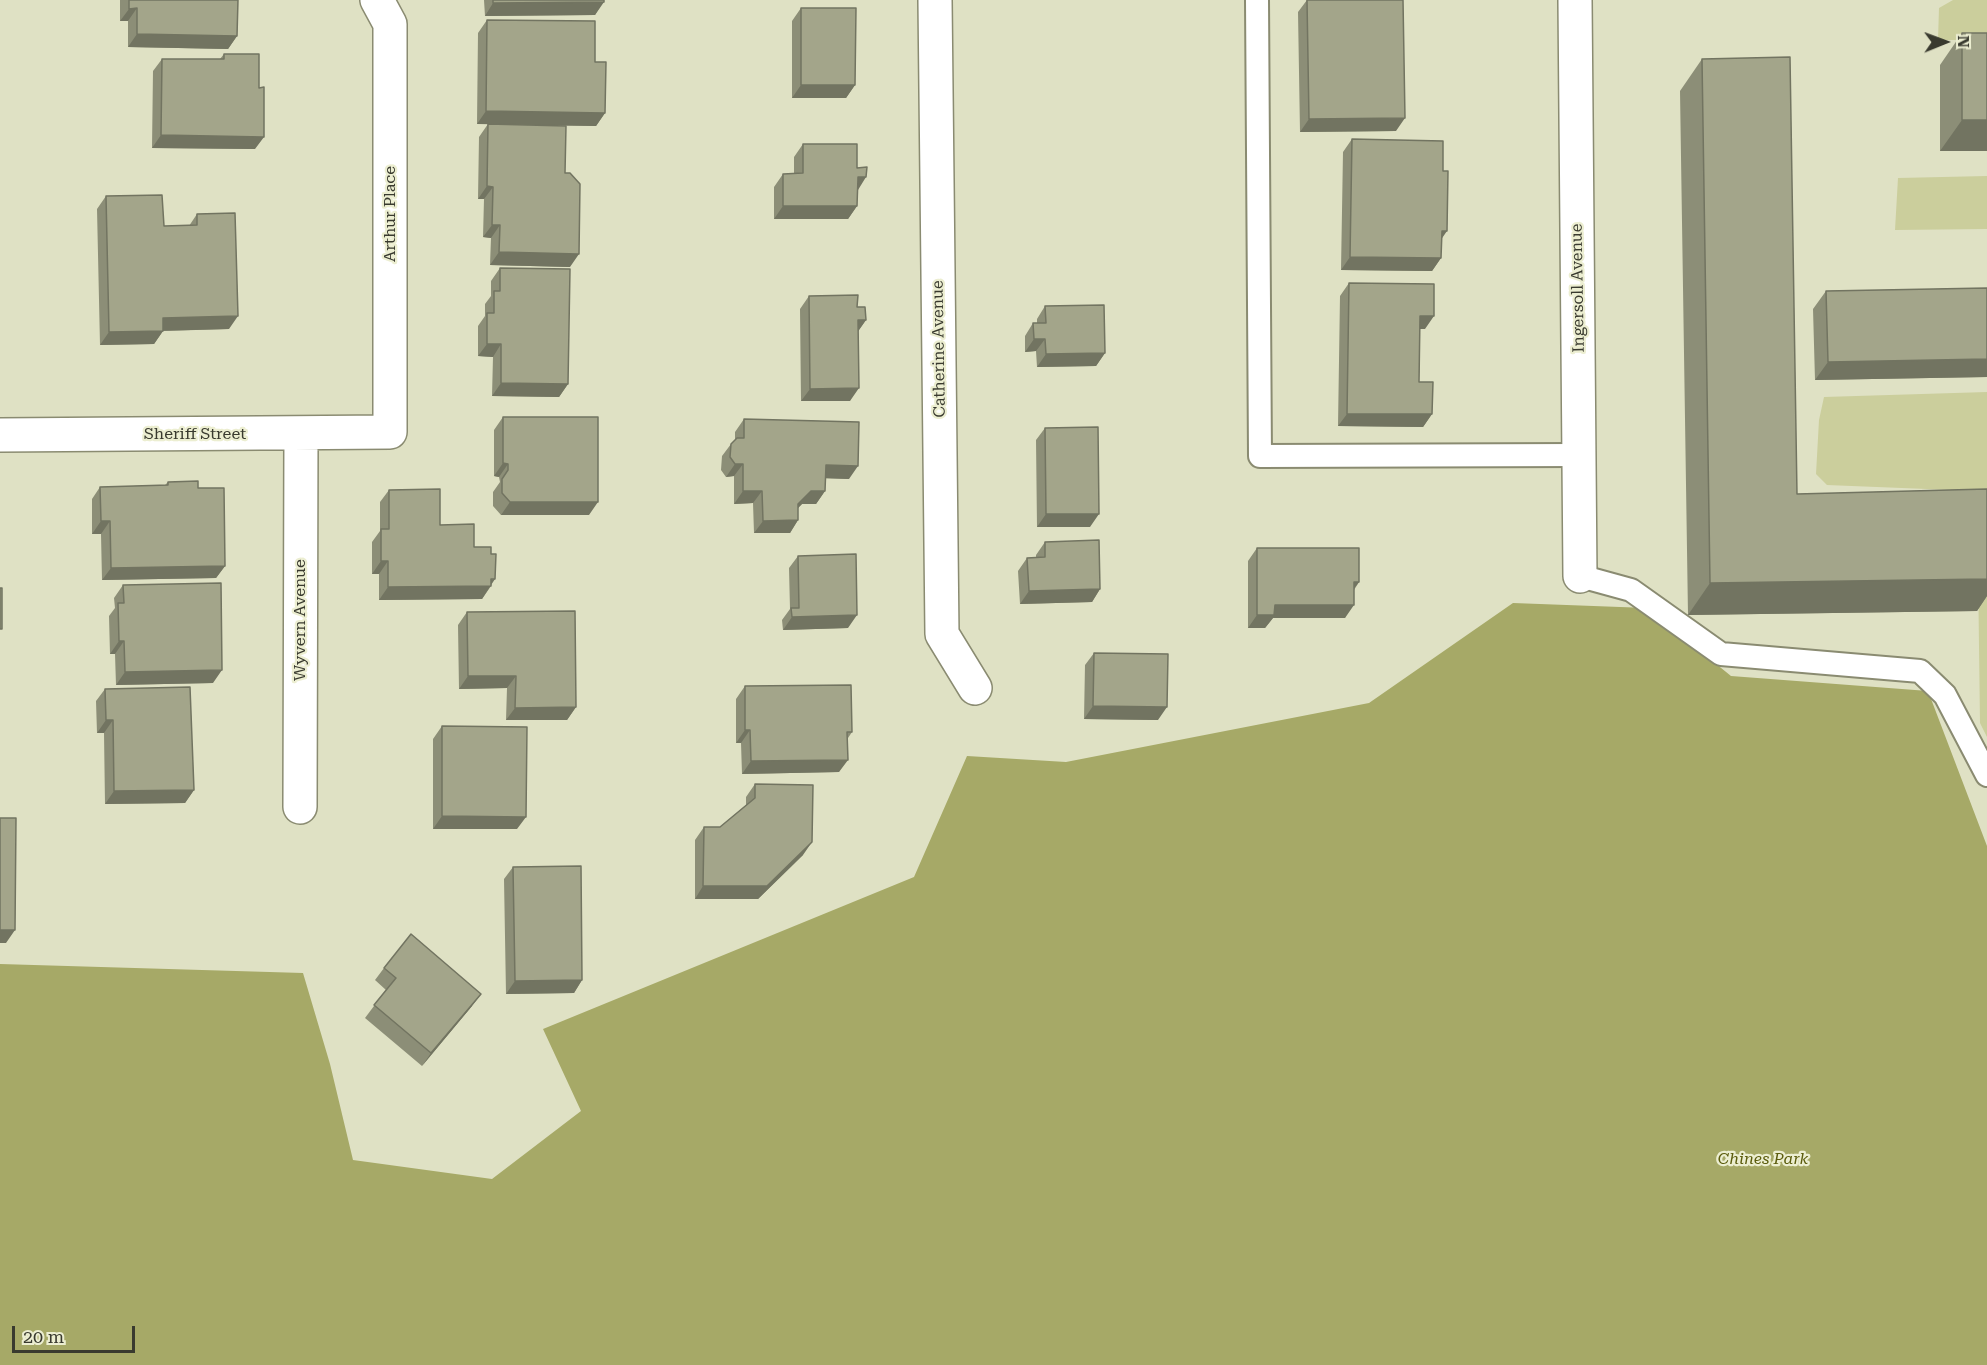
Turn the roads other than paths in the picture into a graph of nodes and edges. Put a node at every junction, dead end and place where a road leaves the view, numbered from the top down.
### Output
1 (377, 0) edge
2 (934, 0) edge
3 (1257, 0) edge
4 (1575, 0) edge
5 (390, 432) joint
6 (301, 433) junction
7 (0, 435) edge
8 (1580, 454) junction
9 (1580, 576) joint
10 (975, 688) dead end
11 (1987, 775) edge
12 (300, 807) dead end

1 - 5 street, Arthur Place
2 - 10 street, Catherine Avenue
3 - 8 lane
4 - 8 street, Ingersoll Avenue
5 - 6 street, Sheriff Street
6 - 7 street, Sheriff Street
6 - 12 street, Wyvern Avenue
8 - 9 street, Ingersoll Avenue
9 - 11 lane

